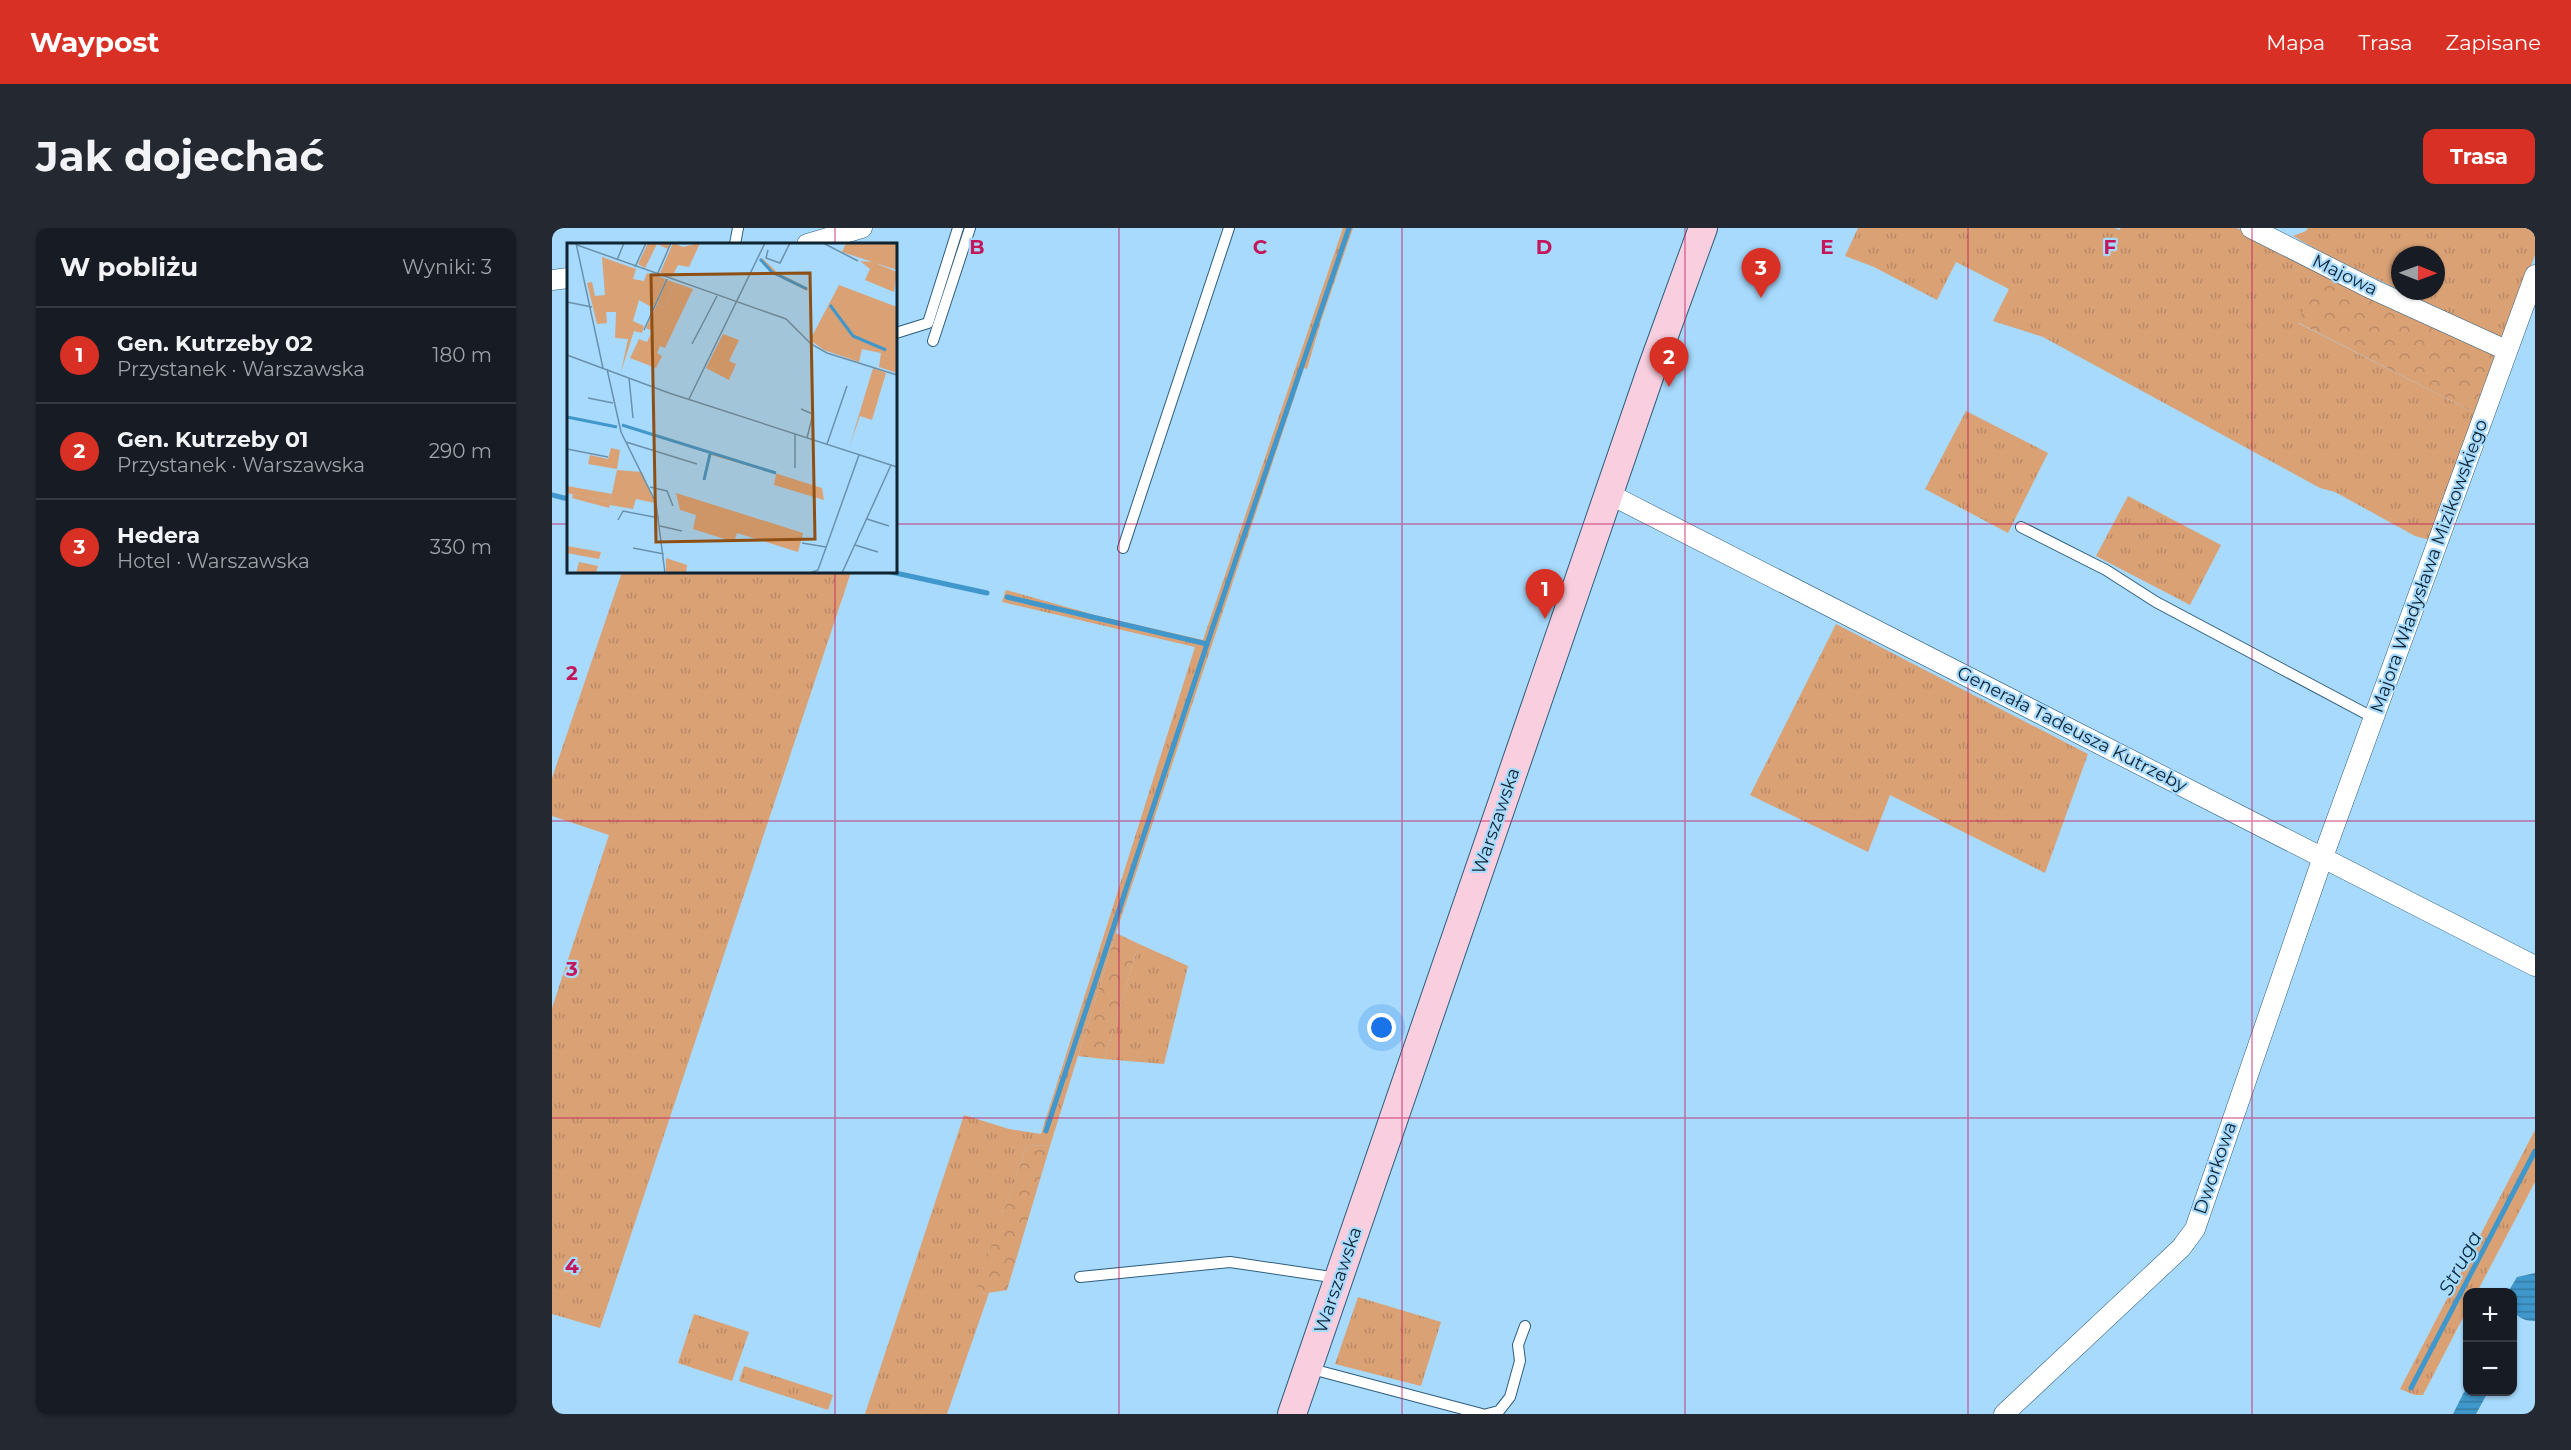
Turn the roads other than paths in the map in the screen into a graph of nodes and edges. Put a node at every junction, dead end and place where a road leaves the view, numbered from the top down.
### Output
1 (738, 228) edge
2 (862, 228) edge
3 (958, 228) edge
4 (970, 228) edge
5 (1229, 228) edge
6 (1703, 228) edge
7 (2251, 228) edge
8 (735, 243) edge
9 (810, 243) edge
10 (2535, 275) edge
11 (567, 278) edge
12 (552, 280) edge
13 (897, 333) edge
14 (933, 341) dead end
15 (2506, 350) junction
16 (1609, 494) junction
17 (2021, 527) dead end
18 (1124, 548) dead end
19 (2374, 718) junction
20 (2324, 857) junction
21 (2535, 966) edge
22 (1080, 1277) dead end
23 (1339, 1278) junction
24 (1525, 1326) dead end
25 (1307, 1368) junction
26 (1292, 1414) edge
27 (1482, 1414) edge
28 (1487, 1414) edge
29 (2004, 1414) edge

1 - 8 lane
2 - 9 street
3 - 13 lane
4 - 14 lane
5 - 18 lane
6 - 16 main road, Warszawska
7 - 15 street, Majowa
10 - 15 street, Majora Władysława Mizikowskiego
11 - 12 street
15 - 19 street, Majora Władysława Mizikowskiego
16 - 20 street, Generała Tadeusza Kutrzeby
16 - 23 main road, Warszawska
17 - 19 lane
19 - 20 street, Majora Władysława Mizikowskiego
20 - 21 street, Generała Tadeusza Kutrzeby
20 - 29 street, Dworkowa
22 - 23 lane
23 - 25 main road, Warszawska
24 - 28 lane
25 - 26 main road, Warszawska
25 - 27 lane

